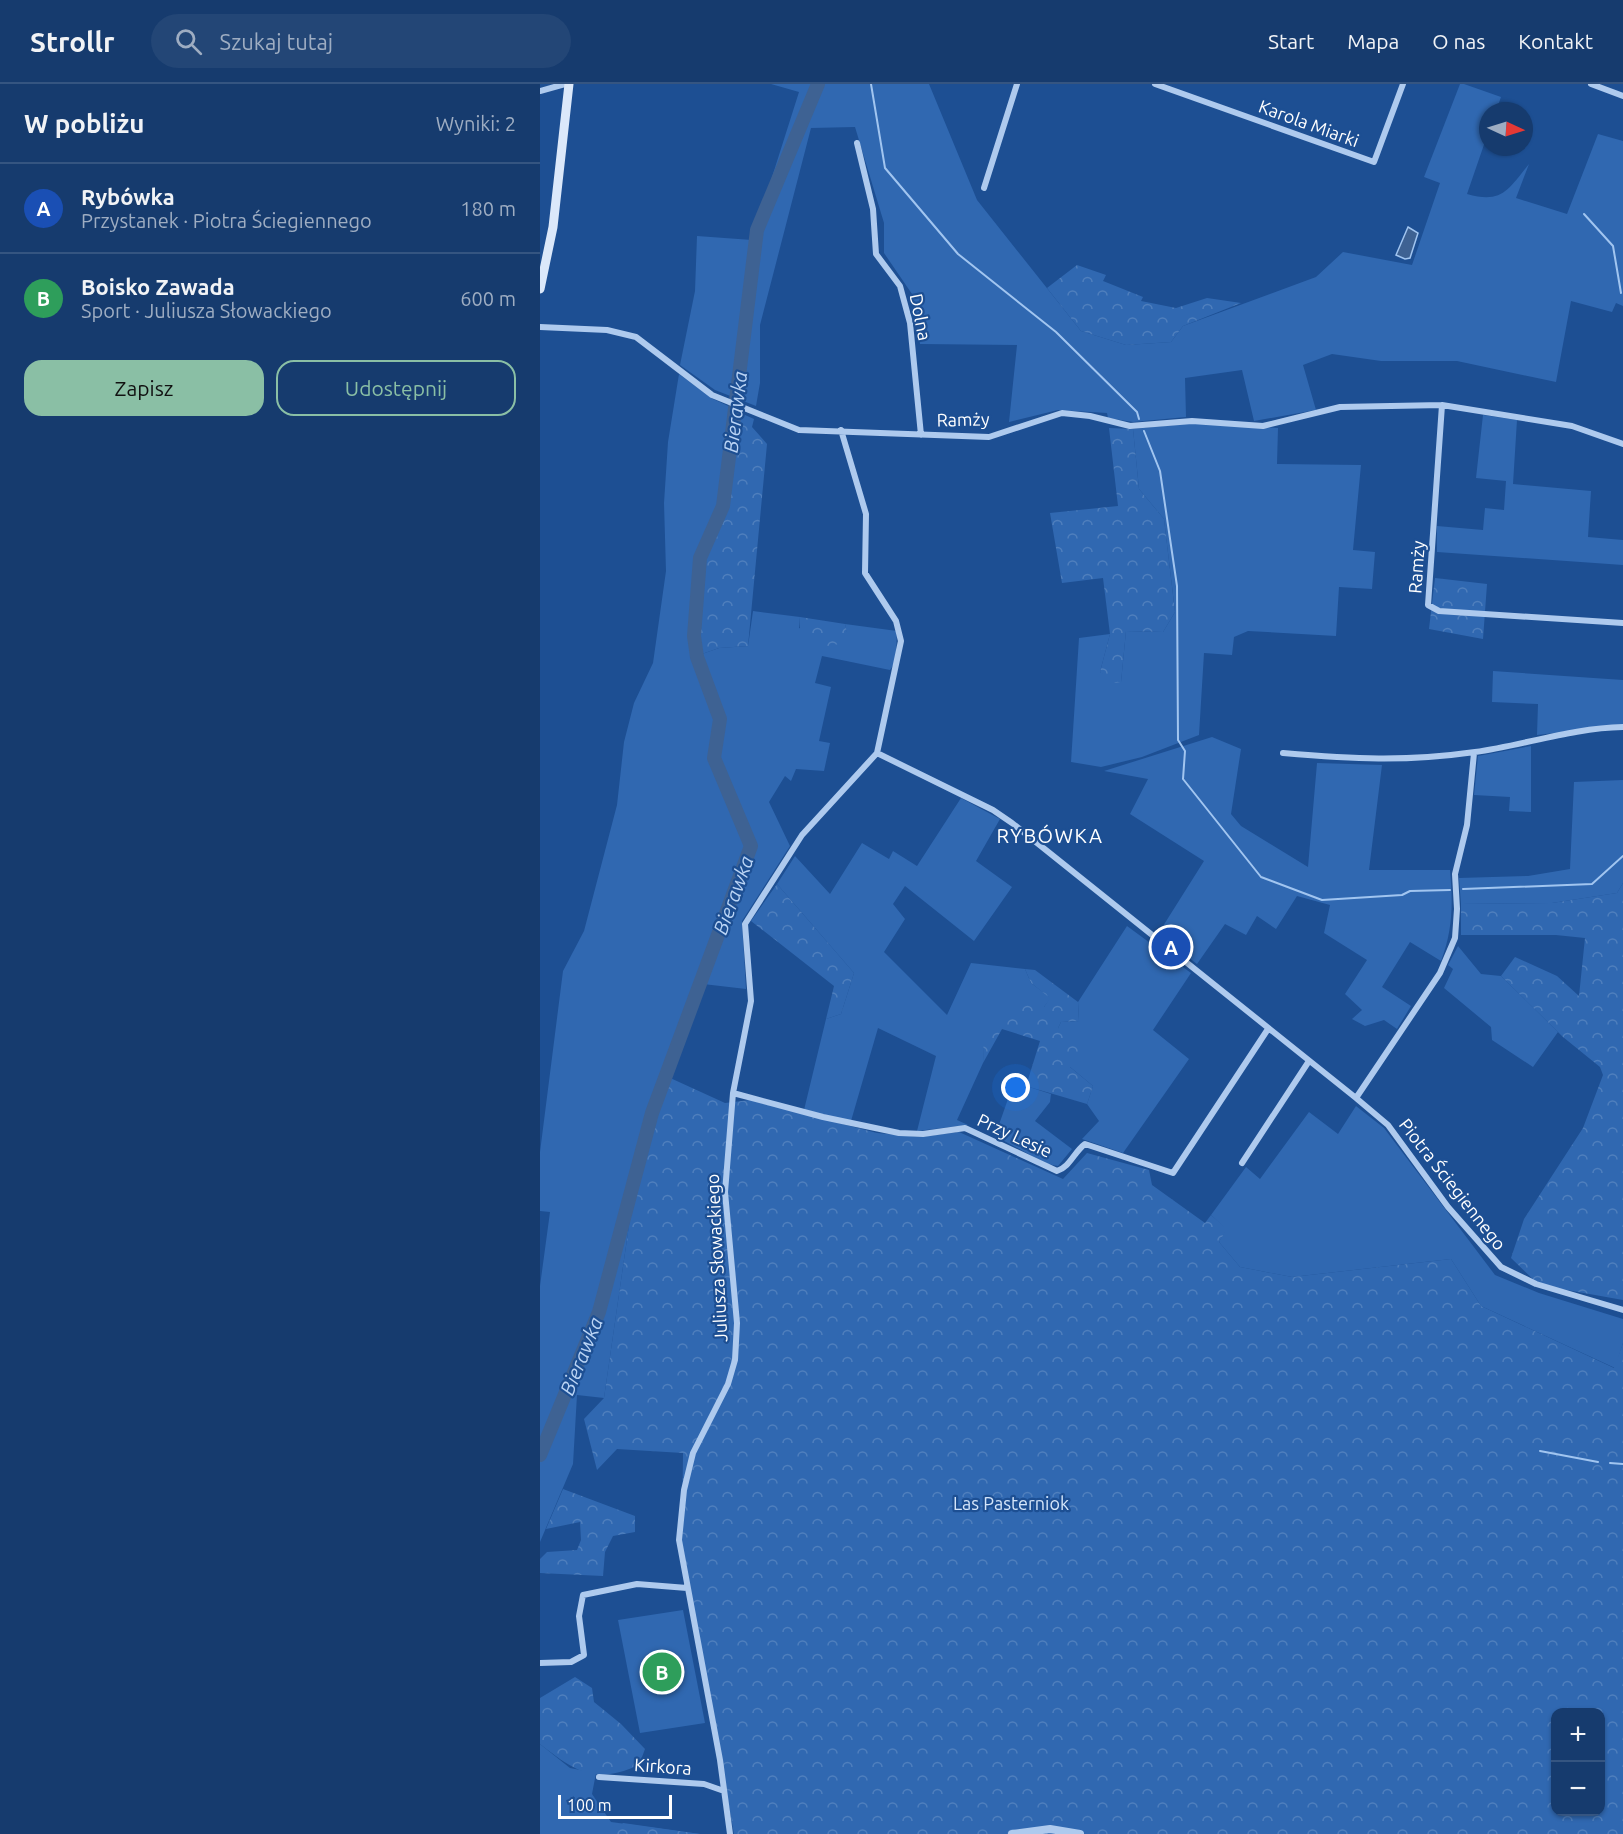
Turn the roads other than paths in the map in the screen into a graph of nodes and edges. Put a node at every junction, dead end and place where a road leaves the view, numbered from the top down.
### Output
1 (567, 84) edge
2 (1017, 84) edge
3 (1155, 84) edge
4 (1403, 84) edge
5 (1591, 84) edge
6 (540, 91) edge
7 (1623, 96) edge
8 (857, 143) dead end
9 (984, 188) dead end
10 (541, 283) edge
11 (540, 327) edge
12 (1442, 405) junction
13 (841, 430) junction
14 (921, 435) junction
15 (1623, 444) edge
16 (1623, 623) edge
17 (1623, 727) edge
18 (878, 753) junction
19 (1283, 753) dead end
20 (1474, 753) junction
21 (1268, 1029) junction
22 (1309, 1061) junction
23 (733, 1093) junction
24 (1356, 1098) junction
25 (1242, 1163) dead end
26 (1623, 1310) edge
27 (687, 1588) junction
28 (540, 1663) edge
29 (599, 1777) dead end
30 (724, 1791) junction
31 (730, 1834) edge
32 (1012, 1834) edge
33 (1080, 1834) edge

1 - 6 street
1 - 10 main road
2 - 9 street
3 - 4 street, Karola Miarki
5 - 7 street
8 - 14 street, Dolna
11 - 13 street, Ramży
12 - 14 street, Ramży
12 - 15 street, Ramży
12 - 16 street, Ramży
13 - 14 street, Ramży
13 - 18 street
17 - 20 street
18 - 21 street, Piotra Ściegiennego
18 - 23 street, Juliusza Słowackiego
19 - 20 street
20 - 24 street
21 - 22 street, Piotra Ściegiennego
21 - 23 street, Przy Lesie
22 - 24 street, Piotra Ściegiennego
22 - 25 street
23 - 27 street, Juliusza Słowackiego
24 - 26 street, Piotra Ściegiennego
27 - 28 street
27 - 30 street, Juliusza Słowackiego
29 - 30 street, Kirkora
30 - 31 street, Juliusza Słowackiego
32 - 33 street

